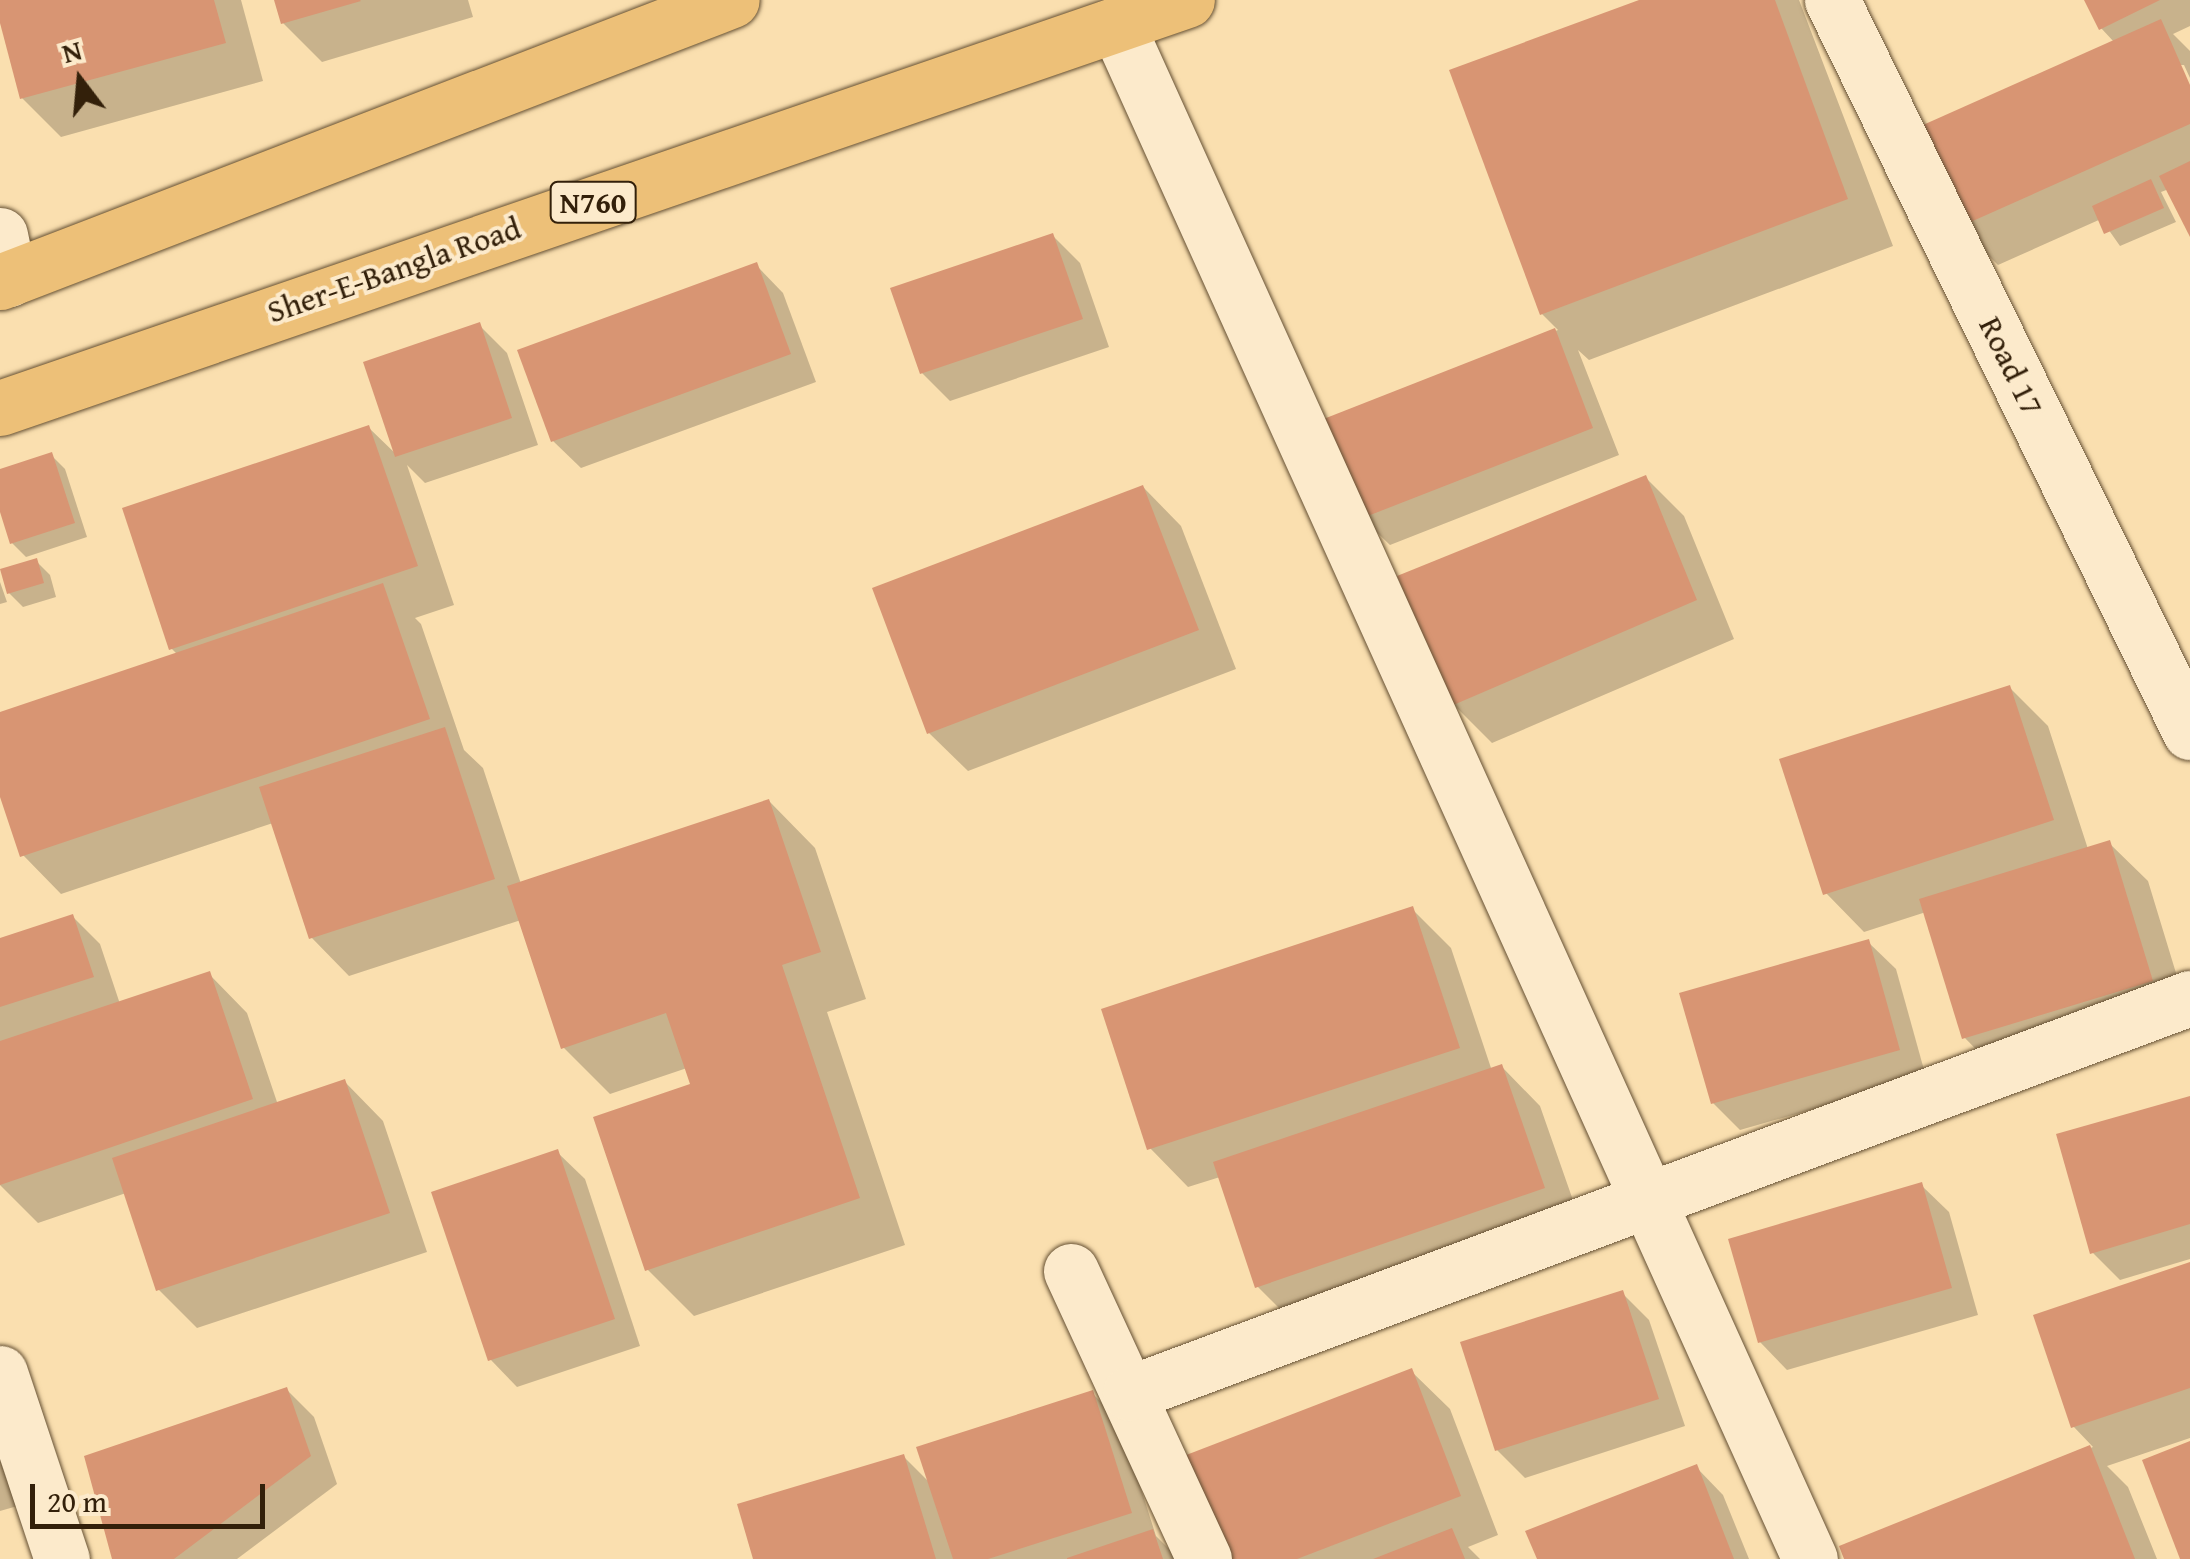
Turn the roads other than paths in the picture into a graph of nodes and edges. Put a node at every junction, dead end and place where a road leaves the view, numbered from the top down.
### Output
1 (732, 0) edge
2 (1187, 0) edge
3 (1832, 0) edge
4 (1118, 26) junction
5 (3, 266) edge
6 (0, 408) edge
7 (2190, 732) edge
8 (2190, 998) edge
9 (1649, 1202) junction
10 (1071, 1271) dead end
11 (0, 1373) edge
12 (1130, 1393) junction
13 (62, 1559) edge
14 (1204, 1559) edge
15 (1810, 1559) edge

1 - 5 highway
2 - 4 highway, Sher-E-Bangla Road / N760
3 - 7 street, Road 17
4 - 6 highway, Sher-E-Bangla Road / N760
4 - 9 street
8 - 9 street
9 - 12 street
9 - 15 street
10 - 12 street
11 - 13 street
12 - 14 street

